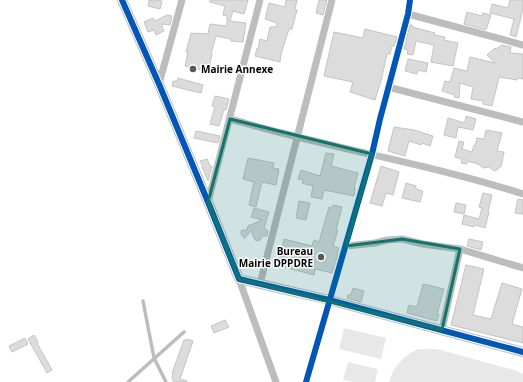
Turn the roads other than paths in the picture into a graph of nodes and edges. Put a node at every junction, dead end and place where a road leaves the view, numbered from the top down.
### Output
1 (122, 0) edge
2 (182, 0) edge
3 (260, 0) edge
4 (332, 0) edge
5 (410, 0) edge
6 (408, 14) junction
7 (523, 45) edge
8 (159, 84) junction
9 (388, 87) junction
10 (230, 119) junction
11 (523, 122) edge
12 (297, 137) junction
13 (372, 154) junction
14 (523, 194) edge
15 (208, 202) junction
16 (346, 246) junction
17 (460, 249) junction
18 (523, 268) edge
19 (239, 279) junction
20 (260, 284) junction
21 (329, 300) junction
22 (143, 301) dead end
23 (442, 330) junction
24 (184, 332) dead end
25 (523, 352) edge
26 (154, 358) junction
27 (128, 382) edge
28 (166, 382) edge
29 (276, 382) edge
30 (306, 382) edge

1 - 8 street
2 - 8 street
3 - 10 street
4 - 12 street
5 - 6 street
6 - 7 street
6 - 9 street
8 - 15 street
9 - 11 street
9 - 13 street
10 - 12 street
10 - 15 street
12 - 13 street
12 - 20 street
13 - 14 street
13 - 16 street
15 - 19 street
16 - 17 street
16 - 21 street
17 - 18 street
17 - 23 street
19 - 20 street
19 - 29 street
20 - 21 street
21 - 23 street
21 - 30 street
22 - 26 lane
23 - 25 street
24 - 26 lane
26 - 27 lane
26 - 28 lane

